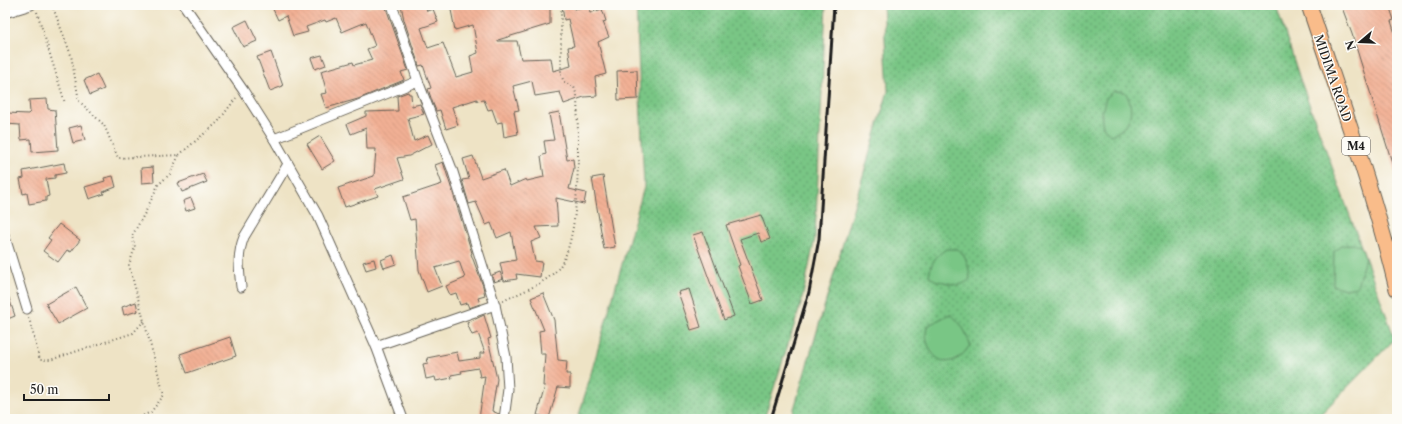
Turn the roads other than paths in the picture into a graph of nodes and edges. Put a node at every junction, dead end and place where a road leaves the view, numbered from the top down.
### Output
1 (31, 5) edge
2 (184, 5) edge
3 (392, 5) edge
4 (1309, 5) edge
5 (5, 13) edge
6 (418, 81) junction
7 (274, 139) junction
8 (288, 164) junction
9 (5, 238) edge
10 (241, 286) dead end
11 (1397, 289) edge
12 (495, 305) junction
13 (27, 309) road end
14 (376, 346) junction
15 (403, 419) edge
16 (504, 419) edge

1 - 5 street
2 - 7 street
3 - 6 street
4 - 11 main road, MIDIMA ROAD / M4
6 - 7 street
6 - 12 street
7 - 8 street
8 - 10 street
8 - 14 street
9 - 13 street
12 - 14 street
12 - 16 street
14 - 15 street

